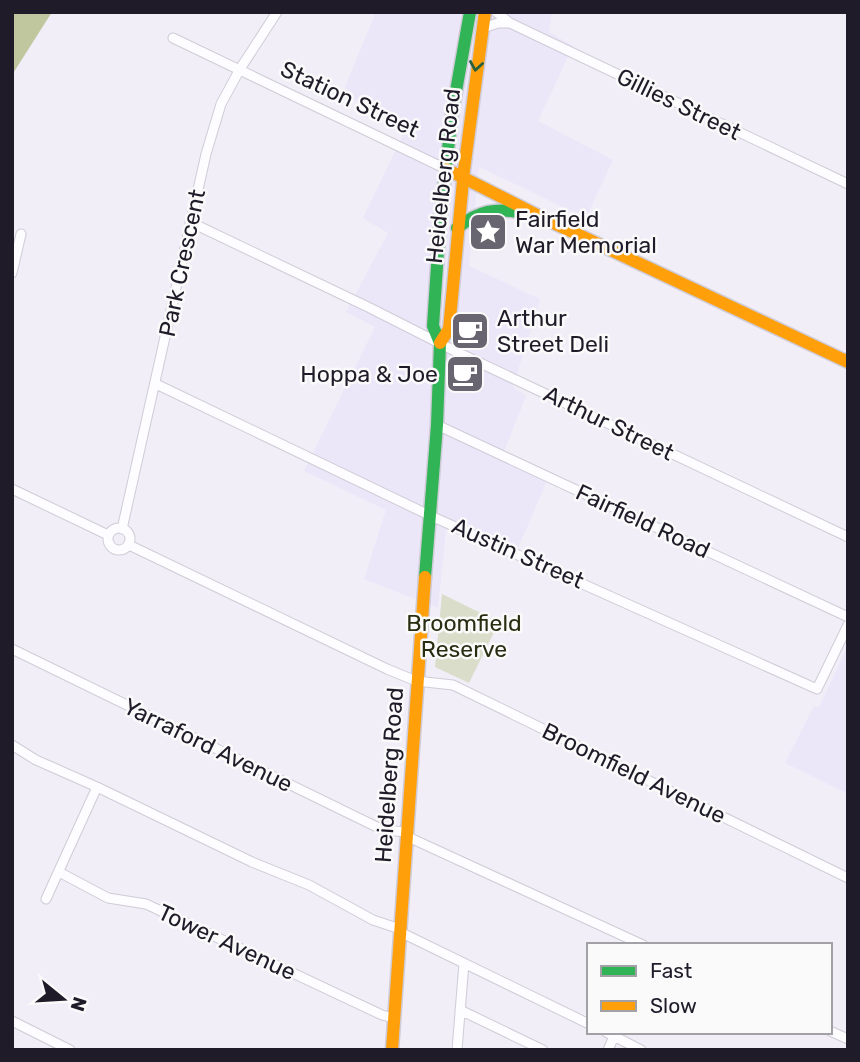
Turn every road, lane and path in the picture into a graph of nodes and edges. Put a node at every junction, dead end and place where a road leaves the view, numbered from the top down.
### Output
1 (277, 12) edge
2 (470, 12) edge
3 (485, 12) edge
4 (496, 12) edge
5 (510, 23) junction
6 (483, 28) junction
7 (173, 38) dead end
8 (240, 69) junction
9 (446, 169) junction
10 (462, 179) junction
11 (848, 184) edge
12 (540, 217) junction
13 (190, 222) junction
14 (457, 228) junction
15 (21, 234) dead end
16 (12, 273) edge
17 (440, 343) junction
18 (848, 362) edge
19 (156, 384) junction
20 (437, 425) junction
21 (12, 489) edge
22 (432, 516) junction
23 (122, 528) junction
24 (108, 535) junction
25 (848, 537) edge
26 (129, 545) junction
27 (848, 617) edge
28 (848, 625) edge
29 (12, 649) edge
30 (416, 681) junction
31 (12, 745) edge
32 (97, 787) junction
33 (407, 834) junction
34 (59, 872) junction
35 (848, 878) edge
36 (46, 899) dead end
37 (400, 930) junction
38 (639, 943) edge
39 (464, 963) junction
40 (460, 1010) junction
41 (394, 1018) junction
42 (12, 1021) edge
43 (587, 1023) edge
44 (832, 1032) edge
45 (612, 1034) edge
46 (848, 1039) edge
47 (393, 1047) edge
48 (70, 1050) edge
49 (457, 1050) edge
50 (543, 1050) edge
51 (608, 1050) edge
52 (641, 1050) edge

1 - 8 street, Park Crescent
2 - 9 main road, Heidelberg Road
3 - 6 main road, Heidelberg Road
4 - 5 street, Gillies Street
5 - 6 street
5 - 11 street, Gillies Street
6 -> 10 main road, Heidelberg Road
7 - 8 street, Station Street
8 - 9 street, Station Street
8 - 13 street, Park Crescent
9 - 10 main road, Station Street
9 - 17 main road, Heidelberg Road
10 - 12 main road, Station Street
10 - 14 main road, Heidelberg Road
12 - 14 main road
12 - 18 main road, Station Street
13 - 17 street, Arthur Street
13 - 19 street, Park Crescent
14 - 17 main road, Heidelberg Road
15 - 16 street
17 - 20 main road, Heidelberg Road
17 - 25 street, Arthur Street
19 - 22 street, Austin Street
19 - 23 street, Park Crescent
20 - 22 main road, Heidelberg Road
20 - 27 street, Fairfield Road
21 - 24 street
22 - 28 street, Austin Street
22 - 30 main road, Heidelberg Road
23 - 24 street
23 - 26 street
24 - 26 street
26 - 30 street, Broomfield Avenue
29 - 33 street, Yarraford Avenue
30 - 33 main road, Heidelberg Road
30 - 35 street, Broomfield Avenue
31 - 32 street
32 - 34 street
32 - 37 street
33 - 37 main road, Heidelberg Road
33 - 38 street, Yarraford Avenue
34 - 36 street
34 - 41 street, Tower Avenue
37 - 39 street
37 - 41 main road, Heidelberg Road
39 - 40 street
39 - 43 street
40 - 49 street
40 - 50 street
41 - 47 main road, Heidelberg Road
42 - 48 street
44 - 46 street
45 - 51 street
45 - 52 street

